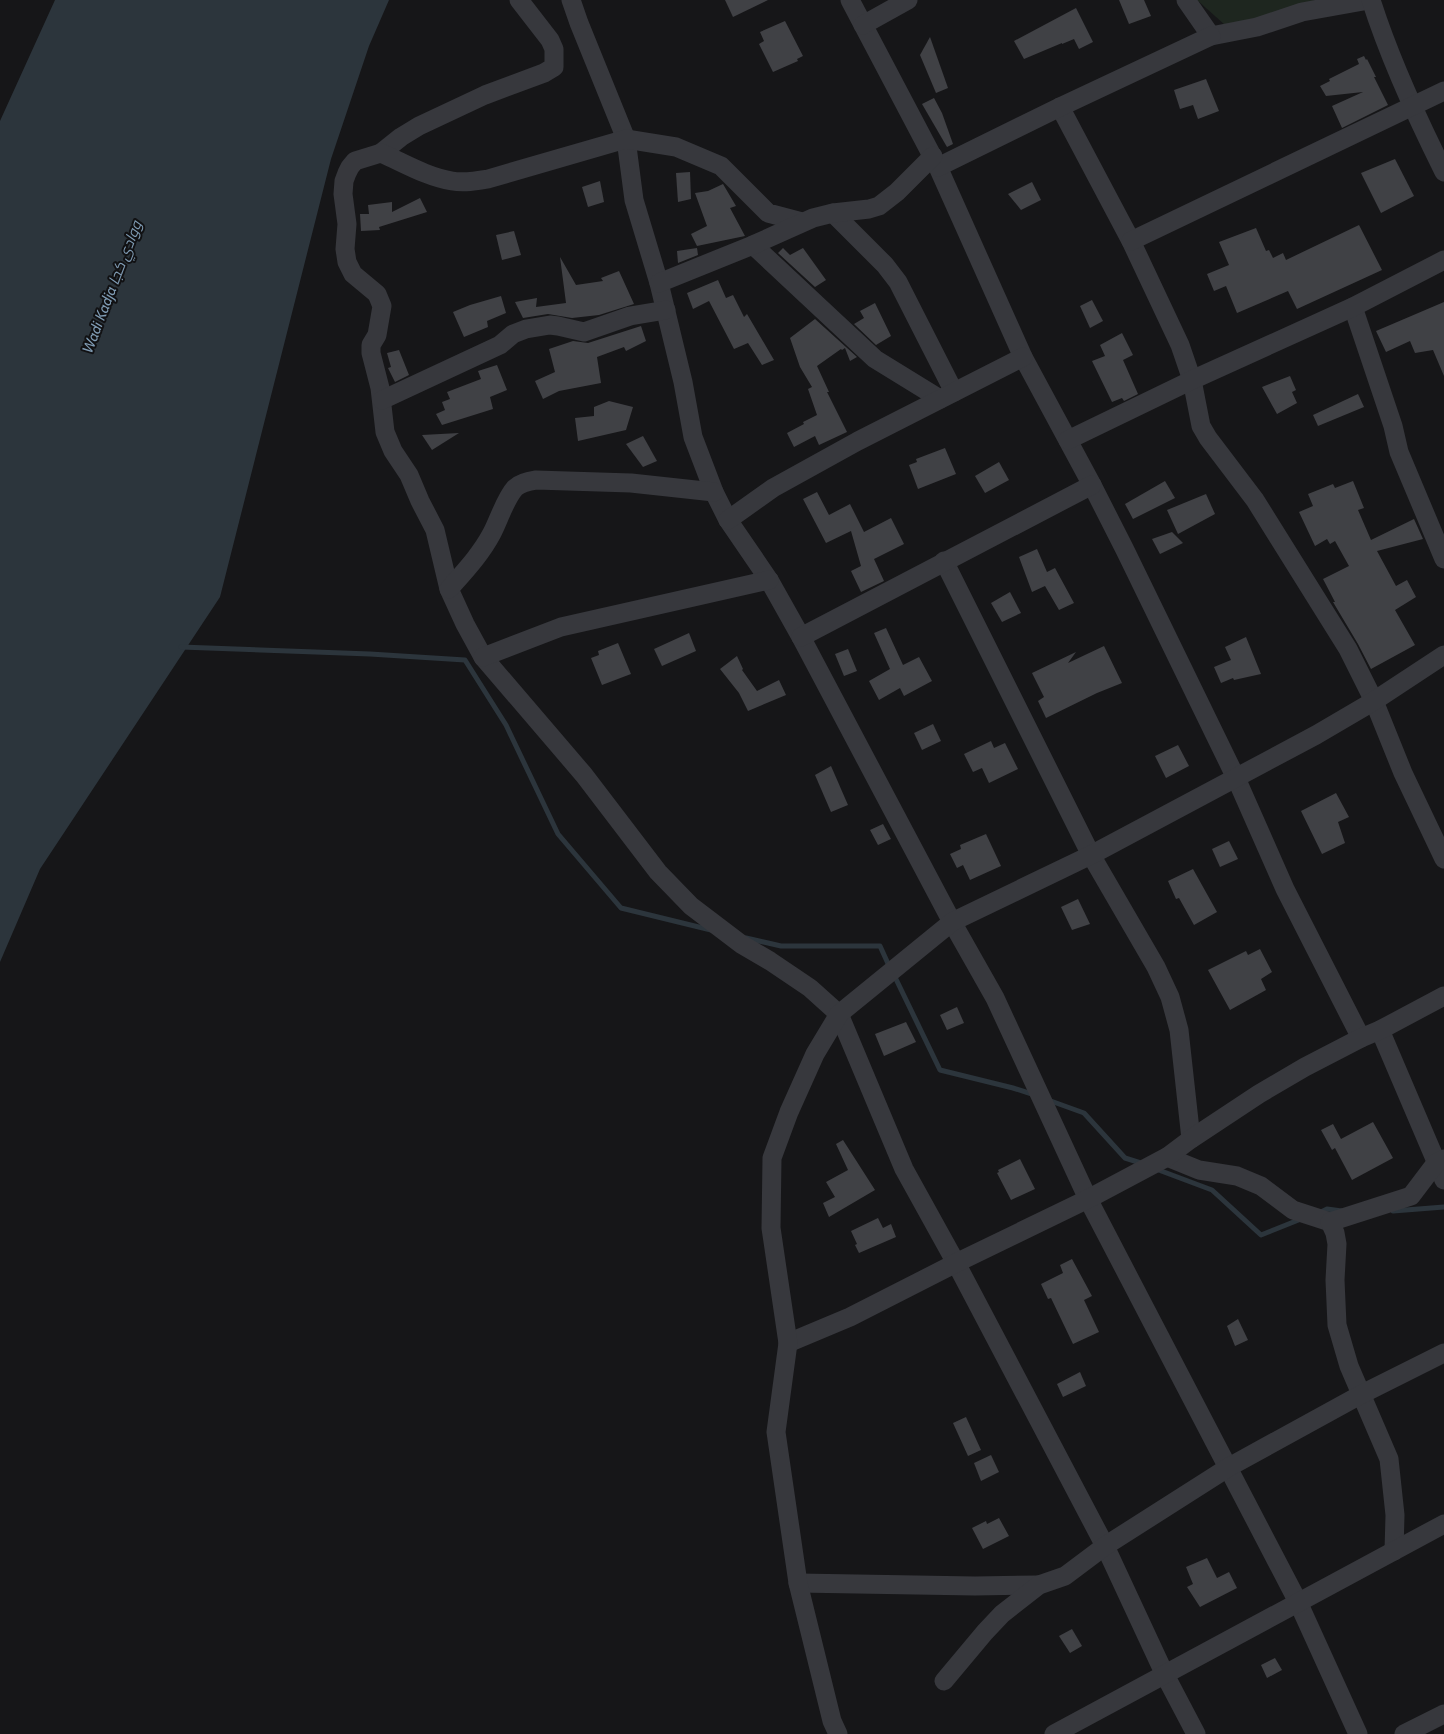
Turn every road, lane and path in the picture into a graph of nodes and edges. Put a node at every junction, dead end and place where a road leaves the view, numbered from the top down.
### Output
1 (519, 0) edge
2 (571, 0) edge
3 (850, 0) edge
4 (908, 0) edge
5 (1186, 0) edge
6 (1370, 0) edge
7 (863, 25) junction
8 (1211, 36) junction
9 (1444, 91) edge
10 (1060, 107) junction
11 (1412, 107) junction
12 (626, 139) junction
13 (381, 153) junction
14 (935, 162) junction
15 (1444, 172) edge
16 (834, 213) junction
17 (802, 222) junction
18 (1131, 241) junction
19 (753, 245) junction
20 (1444, 260) edge
21 (659, 283) junction
22 (1353, 307) junction
23 (666, 310) junction
24 (1022, 357) junction
25 (1192, 380) junction
26 (947, 395) junction
27 (382, 400) junction
28 (1068, 440) junction
29 (1092, 485) junction
30 (714, 492) junction
31 (728, 520) junction
32 (1444, 559) edge
33 (944, 561) junction
34 (768, 580) junction
35 (449, 589) junction
36 (801, 637) junction
37 (1444, 655) edge
38 (483, 657) junction
39 (1374, 701) junction
40 (1236, 778) junction
41 (1091, 854) junction
42 (1444, 859) edge
43 (952, 922) junction
44 (1444, 996) edge
45 (839, 1014) junction
46 (1380, 1030) junction
47 (1361, 1038) junction
48 (1191, 1139) junction
49 (1167, 1157) junction
50 (1441, 1167) edge
51 (1088, 1199) junction
52 (1330, 1222) junction
53 (956, 1263) junction
54 (788, 1343) junction
55 (1444, 1352) edge
56 (1362, 1394) junction
57 (1229, 1468) junction
58 (1444, 1524) edge
59 (1105, 1546) junction
60 (1394, 1551) junction
61 (798, 1583) junction
62 (1039, 1586) junction
63 (1298, 1602) junction
64 (1165, 1675) junction
65 (944, 1681) dead end
66 (1444, 1714) edge
67 (838, 1734) edge
68 (1054, 1734) edge
69 (1196, 1734) edge
70 (1358, 1734) edge
71 (1404, 1734) edge

1 - 13 street
2 - 12 street
3 - 7 street
4 - 7 street
5 - 8 street
6 - 8 street
6 - 11 street
7 - 14 street
8 - 10 street
9 - 11 street
10 - 14 street
10 - 18 street
11 - 15 street
11 - 18 street
12 - 13 street
12 - 17 street
12 - 21 street
13 - 27 street
14 - 16 street
14 - 24 street
16 - 17 street
16 - 26 street
17 - 19 street
18 - 25 street
19 - 21 street
19 - 26 street
20 - 22 street
21 - 23 street
22 - 25 street
22 - 32 street
23 - 27 street
23 - 30 street
24 - 26 street
24 - 28 street
25 - 28 street
25 - 39 street
26 - 31 street
27 - 35 street
28 - 29 street
29 - 33 street
29 - 40 street
30 - 31 street
30 - 35 street
31 - 34 street
33 - 36 street
33 - 41 street
34 - 36 street
34 - 38 street
35 - 38 street
36 - 43 street
37 - 39 street
38 - 45 street
39 - 40 street
39 - 42 street
40 - 41 street
40 - 47 street
41 - 43 street
41 - 48 street
43 - 45 street
43 - 51 street
44 - 46 street
45 - 53 street
45 - 54 street
46 - 47 street
46 - 50 street
47 - 48 street
48 - 49 street
49 - 51 street
49 - 52 street
50 - 52 street
51 - 53 street
51 - 57 street
52 - 56 street
53 - 54 street
53 - 59 street
54 - 61 street
55 - 56 street
56 - 57 street
56 - 60 street
57 - 59 street
57 - 63 street
58 - 60 street
59 - 62 street
59 - 64 street
60 - 63 street
61 - 62 street
61 - 67 street
62 - 65 street
63 - 64 street
63 - 70 street
64 - 68 street
64 - 69 street
66 - 71 street

